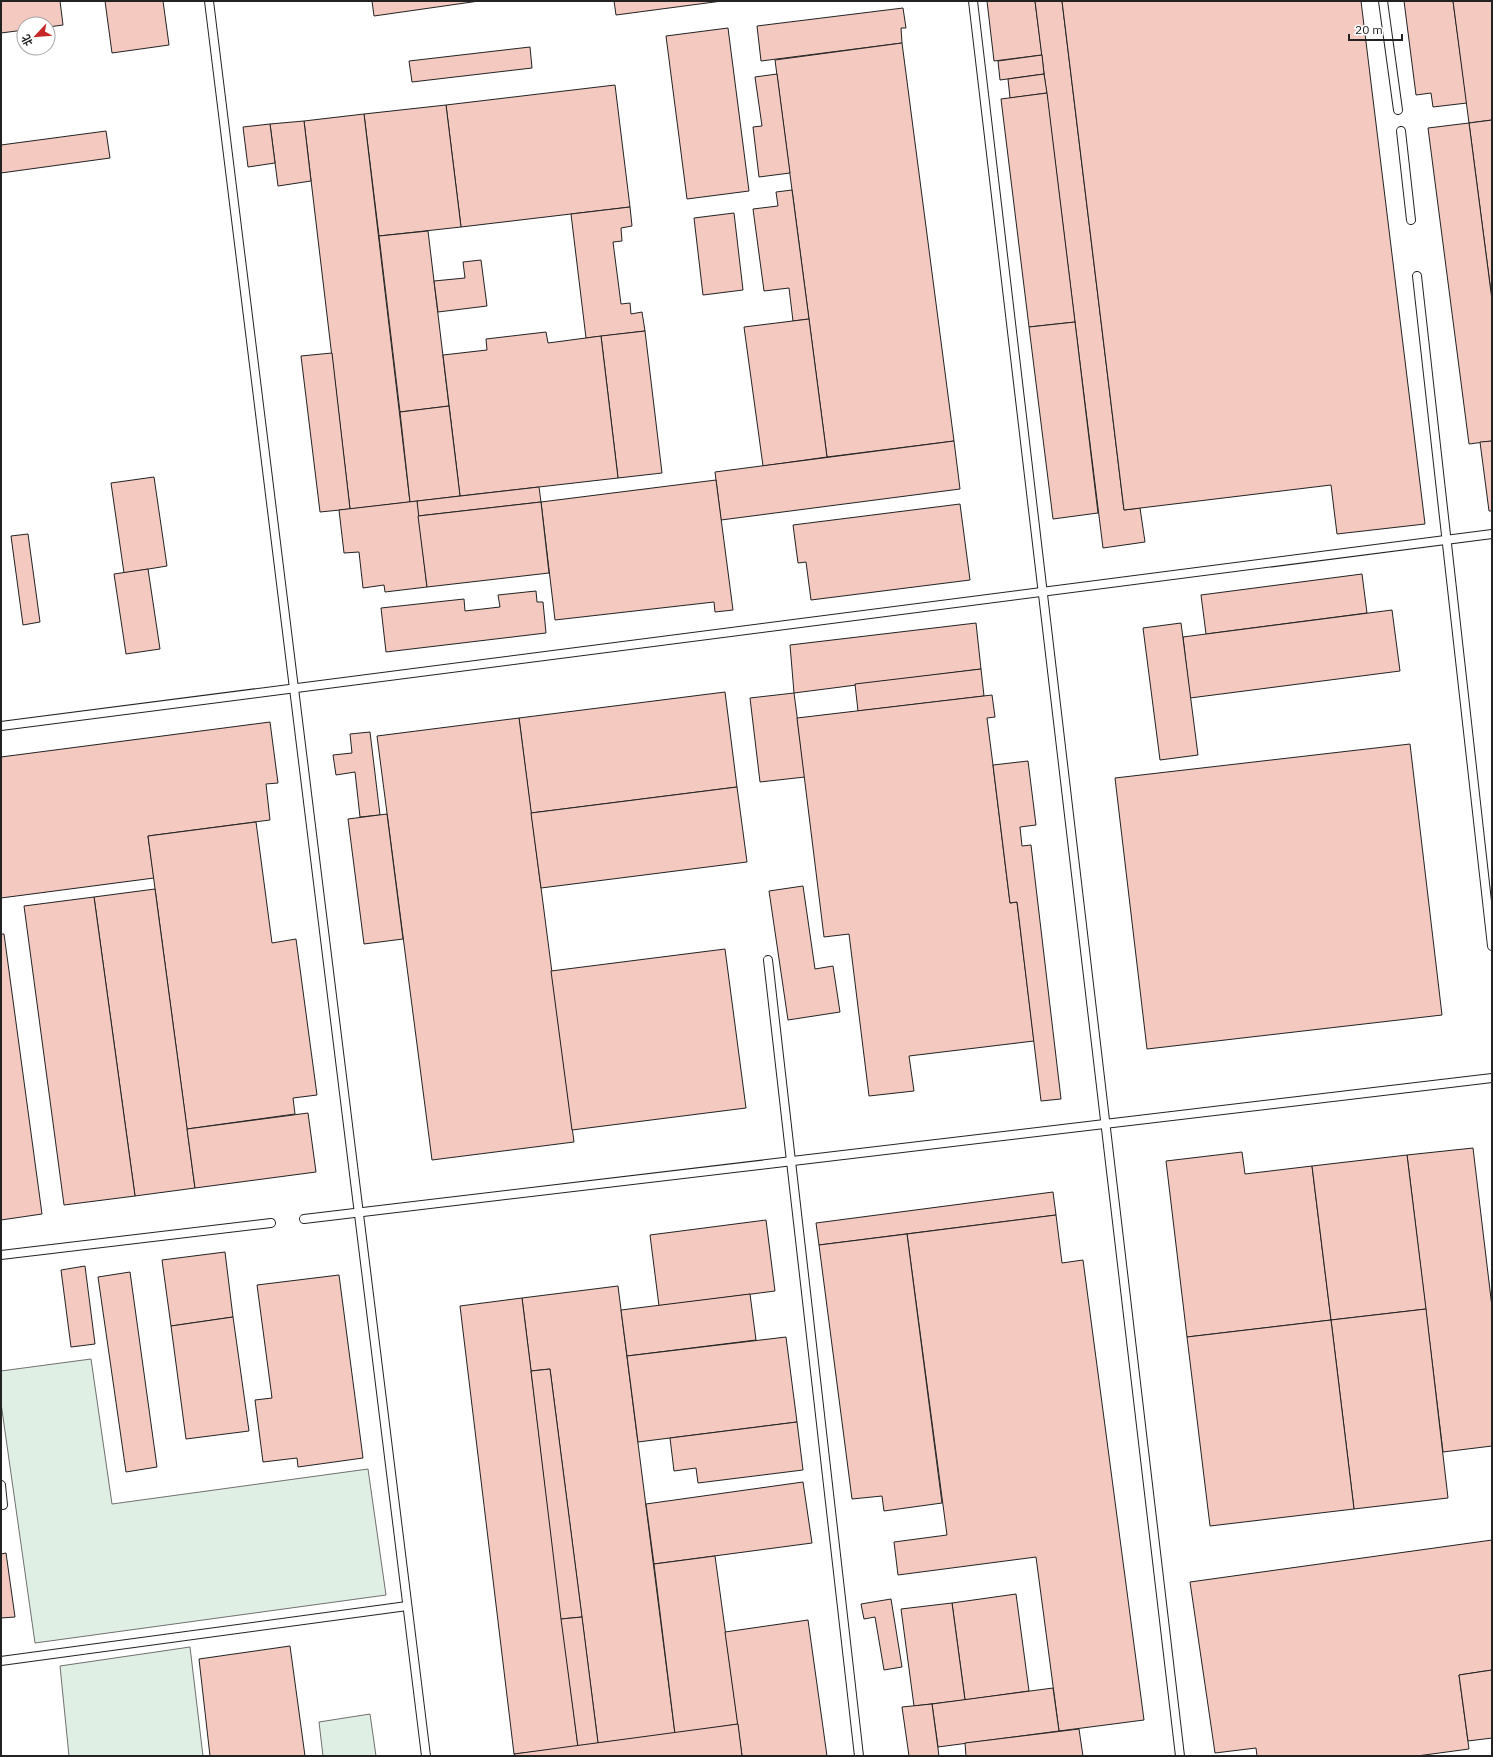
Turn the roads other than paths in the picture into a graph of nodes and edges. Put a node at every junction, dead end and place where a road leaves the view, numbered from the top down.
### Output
1 (209, 1) edge
2 (973, 1) edge
3 (1383, 1) edge
4 (1398, 110) dead end
5 (1401, 131) dead end
6 (1411, 220) dead end
7 (1417, 276) dead end
8 (1492, 534) edge
9 (1446, 540) junction
10 (1042, 592) junction
11 (294, 688) junction
12 (1, 726) edge
13 (1492, 946) edge
14 (768, 960) dead end
15 (1492, 1078) edge
16 (1105, 1124) junction
17 (791, 1161) junction
18 (359, 1212) junction
19 (304, 1219) dead end
20 (271, 1223) dead end
21 (1, 1255) edge
22 (1, 1484) edge
23 (4, 1505) dead end
24 (407, 1606) junction
25 (1, 1661) edge
26 (426, 1756) edge
27 (859, 1756) edge
28 (1180, 1756) edge

1 - 11 lane
2 - 10 lane
3 - 4 lane
5 - 6 lane
7 - 9 lane
8 - 9 lane
9 - 10 lane
9 - 13 lane
10 - 11 lane
10 - 16 lane
11 - 12 lane
11 - 18 lane
14 - 17 lane
15 - 16 lane
16 - 17 lane
16 - 28 lane
17 - 18 lane
17 - 27 lane
18 - 19 lane
18 - 24 lane
20 - 21 lane
22 - 23 lane
24 - 25 lane
24 - 26 lane

